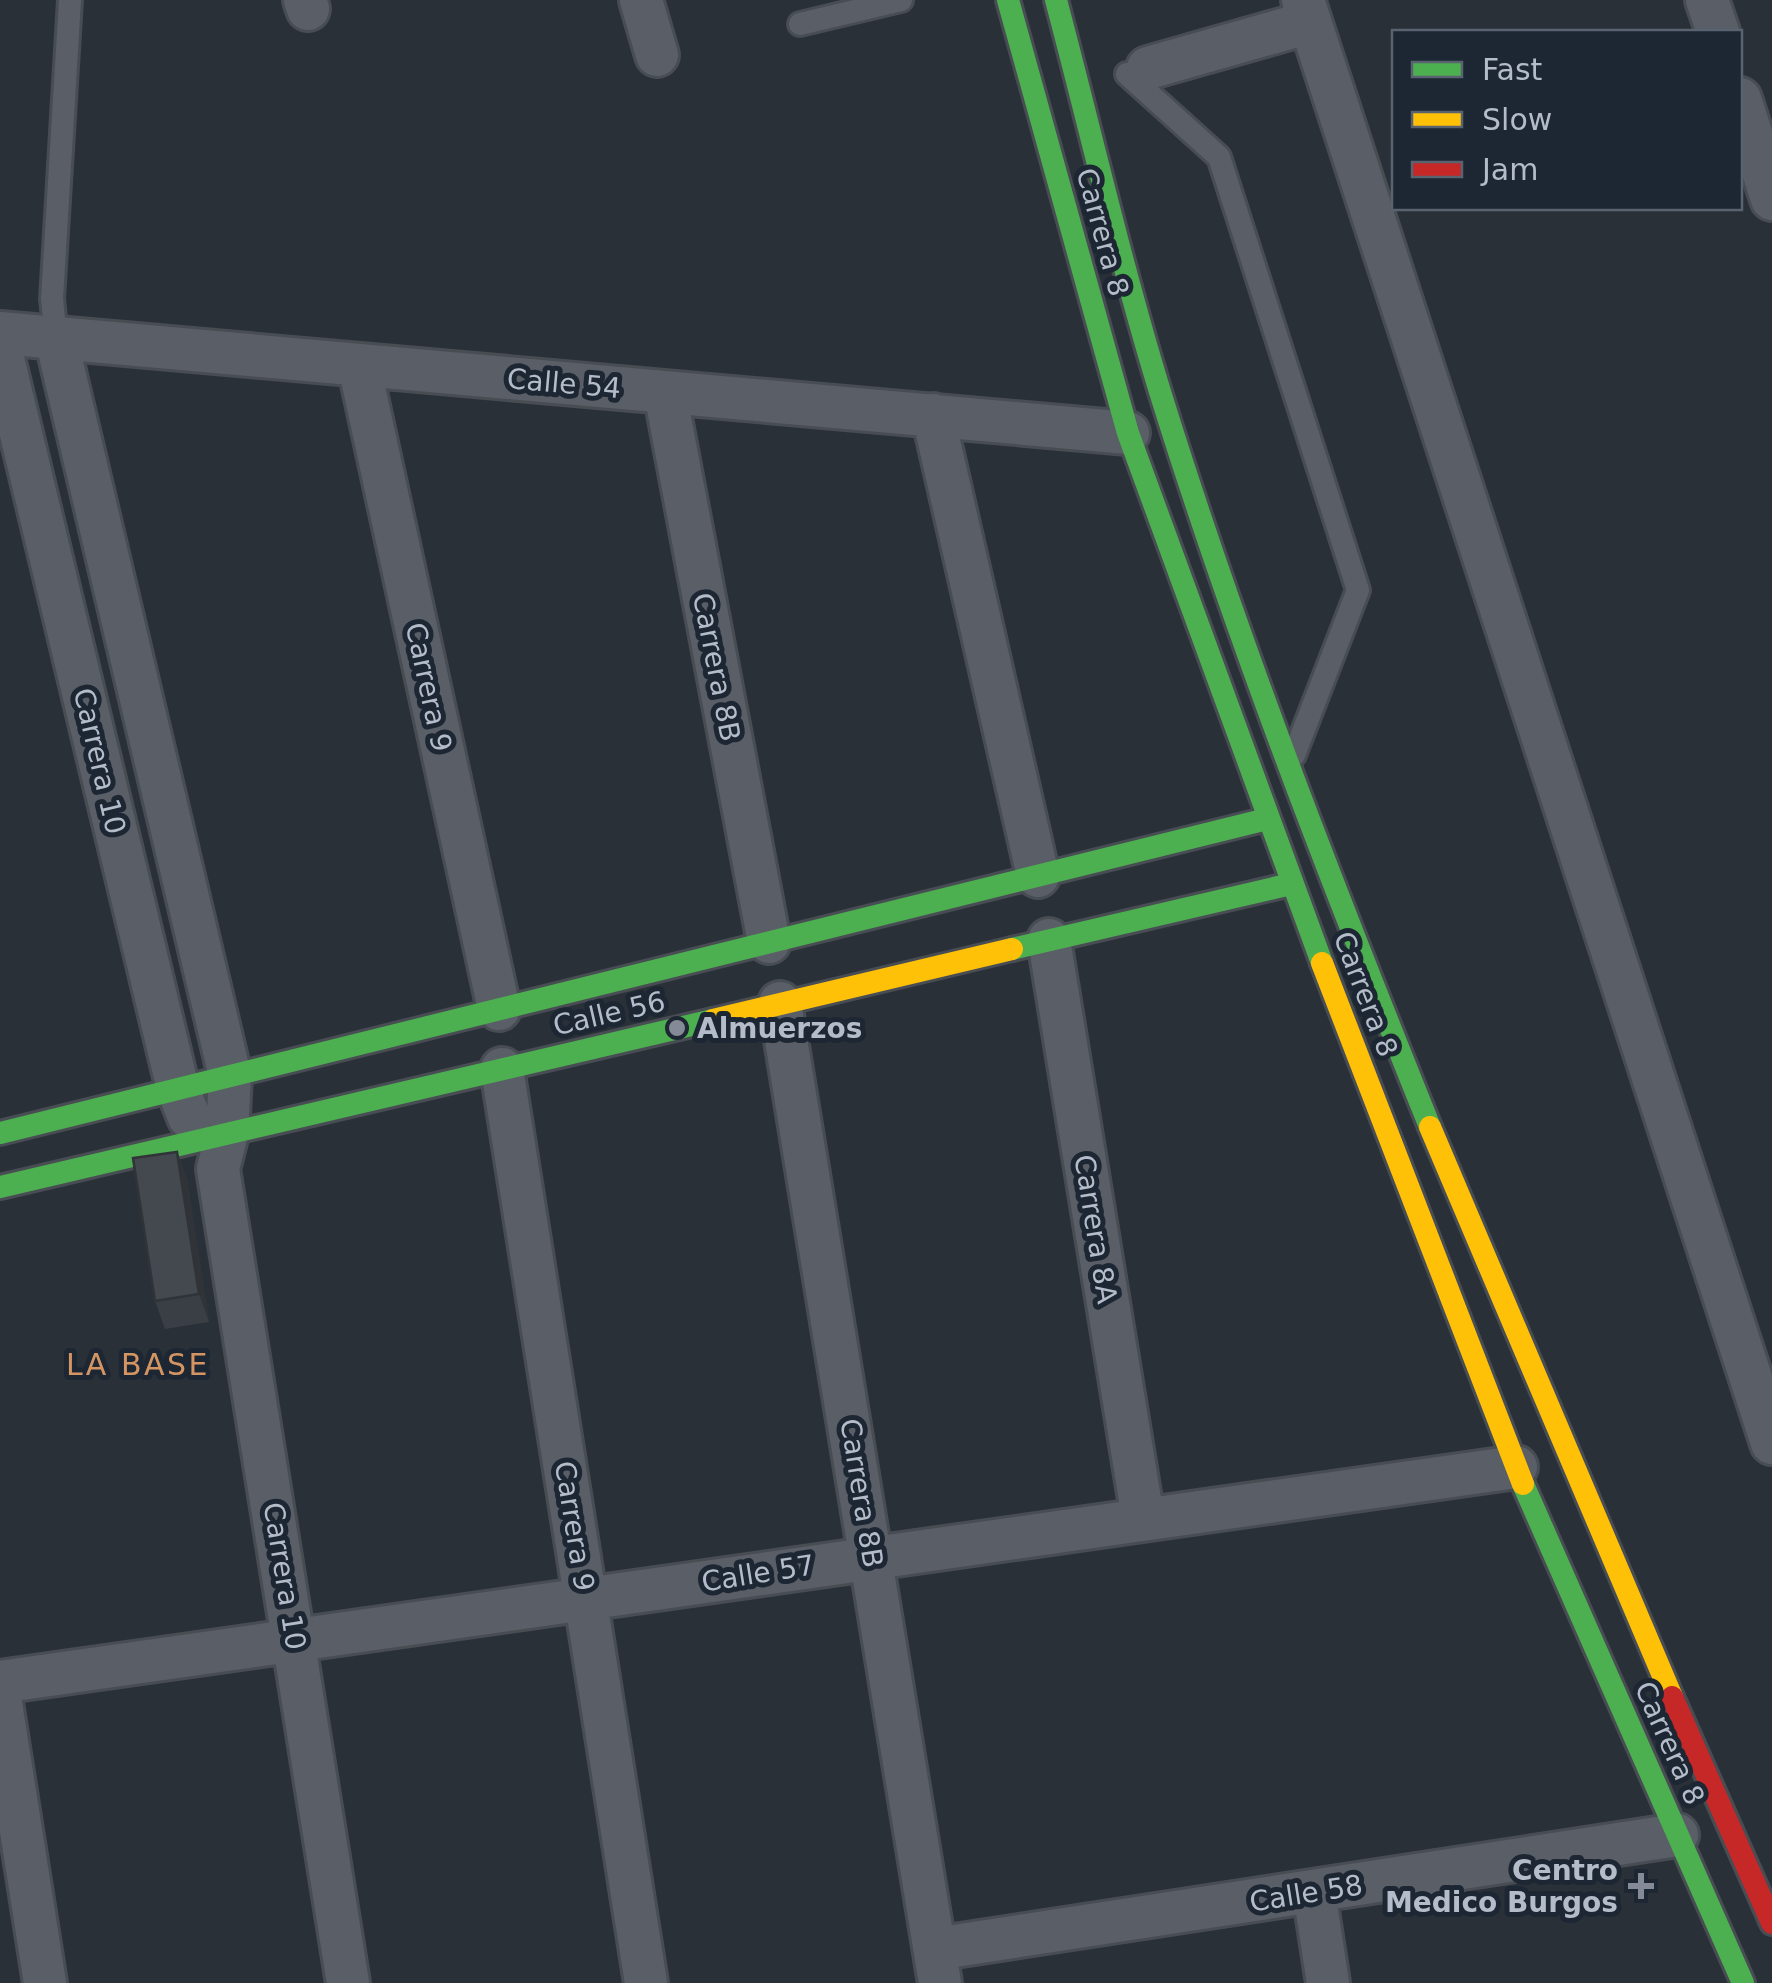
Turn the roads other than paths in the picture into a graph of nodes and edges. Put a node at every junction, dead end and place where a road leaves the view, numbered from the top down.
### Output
1 (70, 0) edge
2 (641, 0) edge
3 (901, 0) edge
4 (1008, 0) edge
5 (1056, 0) edge
6 (1708, 0) edge
7 (1307, 11) edge
8 (800, 24) dead end
9 (1717, 30) edge
10 (657, 55) dead end
11 (1137, 71) junction
12 (1080, 87) junction
13 (1742, 105) edge
14 (1772, 199) edge
15 (0, 333) edge
16 (56, 338) junction
17 (0, 346) edge
18 (359, 364) junction
19 (665, 392) junction
20 (932, 415) junction
21 (1128, 433) junction
22 (1289, 767) junction
23 (1267, 819) junction
24 (1038, 876) junction
25 (1291, 884) junction
26 (1049, 940) junction
27 (769, 942) junction
28 (780, 1003) junction
29 (499, 1010) junction
30 (502, 1069) junction
31 (230, 1076) junction
32 (178, 1089) junction
33 (0, 1133) edge
34 (214, 1148) junction
35 (0, 1187) edge
36 (1772, 1443) edge
37 (1516, 1466) junction
38 (1143, 1518) junction
39 (872, 1556) junction
40 (587, 1598) junction
41 (296, 1641) junction
42 (0, 1682) edge
43 (0, 1698) edge
44 (1677, 1834) junction
45 (1314, 1892) junction
46 (1772, 1923) edge
47 (938, 1966) edge
48 (45, 1983) edge
49 (348, 1983) edge
50 (646, 1983) edge
51 (1328, 1983) edge
52 (1743, 1983) edge

1 - 16 lane
2 - 10 street
3 - 8 lane
4 - 21 main road, Carrera 8
5 - 12 main road, Carrera 8
6 - 9 street
7 - 11 street
7 - 36 street
11 - 12 lane
11 - 22 lane
12 - 22 main road, Carrera 8
13 - 14 street
15 - 16 street, Calle 54
16 - 18 street, Calle 54
16 - 31 street, Carrera 10
17 - 32 street, Carrera 10
18 - 19 street, Calle 54
18 - 29 street, Carrera 9
19 - 20 street, Calle 54
19 - 27 street, Carrera 8B
20 - 21 street, Calle 54
20 - 24 street
21 - 23 main road, Carrera 8
22 - 46 main road, Carrera 8
23 - 24 main road, Calle 56
23 - 25 main road, Carrera 8
24 - 27 main road, Calle 56
25 - 26 main road, Calle 56
25 - 37 main road, Carrera 8
26 - 28 main road, Calle 56
26 - 38 street, Carrera 8A
27 - 29 main road, Calle 56
28 - 30 main road, Calle 56
28 - 39 street, Carrera 8B
29 - 31 main road, Calle 56
30 - 34 main road, Calle 56
30 - 40 street, Carrera 9
31 - 32 main road, Calle 56
31 - 34 street, Carrera 10
32 - 33 main road, Calle 56
32 - 34 street, Carrera 10
34 - 35 main road, Calle 56
34 - 41 street, Carrera 10
37 - 38 street, Calle 57
37 - 44 main road, Carrera 8
38 - 39 street, Calle 57
39 - 40 street, Calle 57
39 - 47 street, Carrera 8B
40 - 41 street, Calle 57
40 - 50 street, Carrera 9
41 - 42 street, Calle 57
41 - 49 street, Carrera 10
43 - 48 street
44 - 45 street, Calle 58
44 - 52 main road, Carrera 8
45 - 47 street, Calle 58
45 - 51 street

